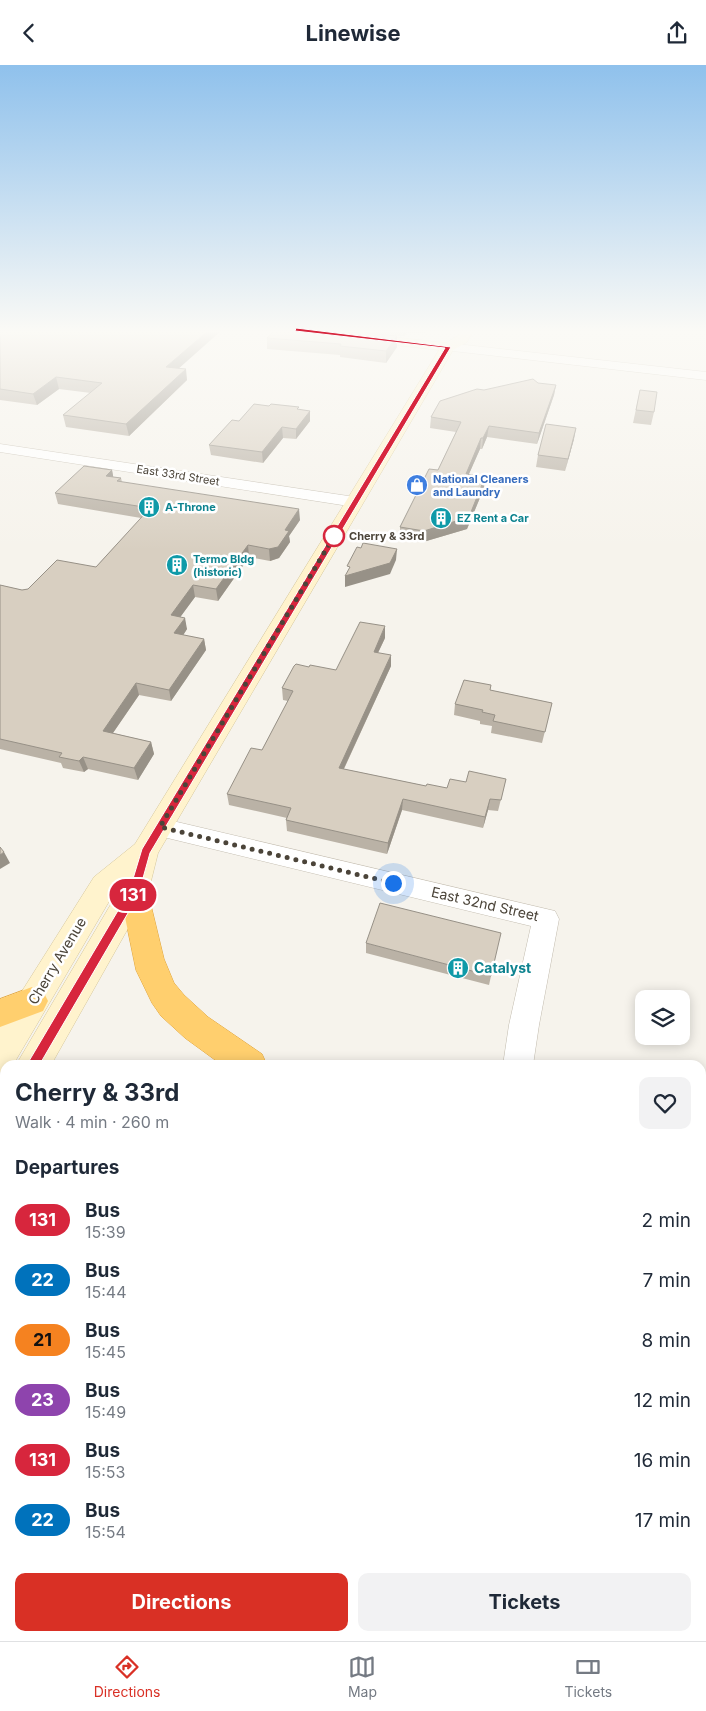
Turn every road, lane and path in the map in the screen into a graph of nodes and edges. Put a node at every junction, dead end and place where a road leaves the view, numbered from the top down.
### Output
1 (414, 404) edge
2 (0, 448) edge
3 (355, 502) junction
4 (160, 827) junction
5 (145, 852) junction
6 (134, 893) junction
7 (32, 1001) junction
8 (0, 1013) edge
9 (0, 1056) edge
10 (36, 1060) edge
11 (243, 1060) edge
12 (519, 1060) edge

1 - 3 main road, Cherry Avenue
2 - 3 street, East 33rd Street
3 - 4 main road, Cherry Avenue
4 - 5 main road, Cherry Avenue
4 - 12 street, East 32nd Street
5 - 6 main road, Cherry Avenue
5 - 7 main road, Cherry Avenue
6 - 10 main road, Cherry Avenue
6 - 11 highway
7 - 8 highway
7 - 9 main road, Cherry Avenue

